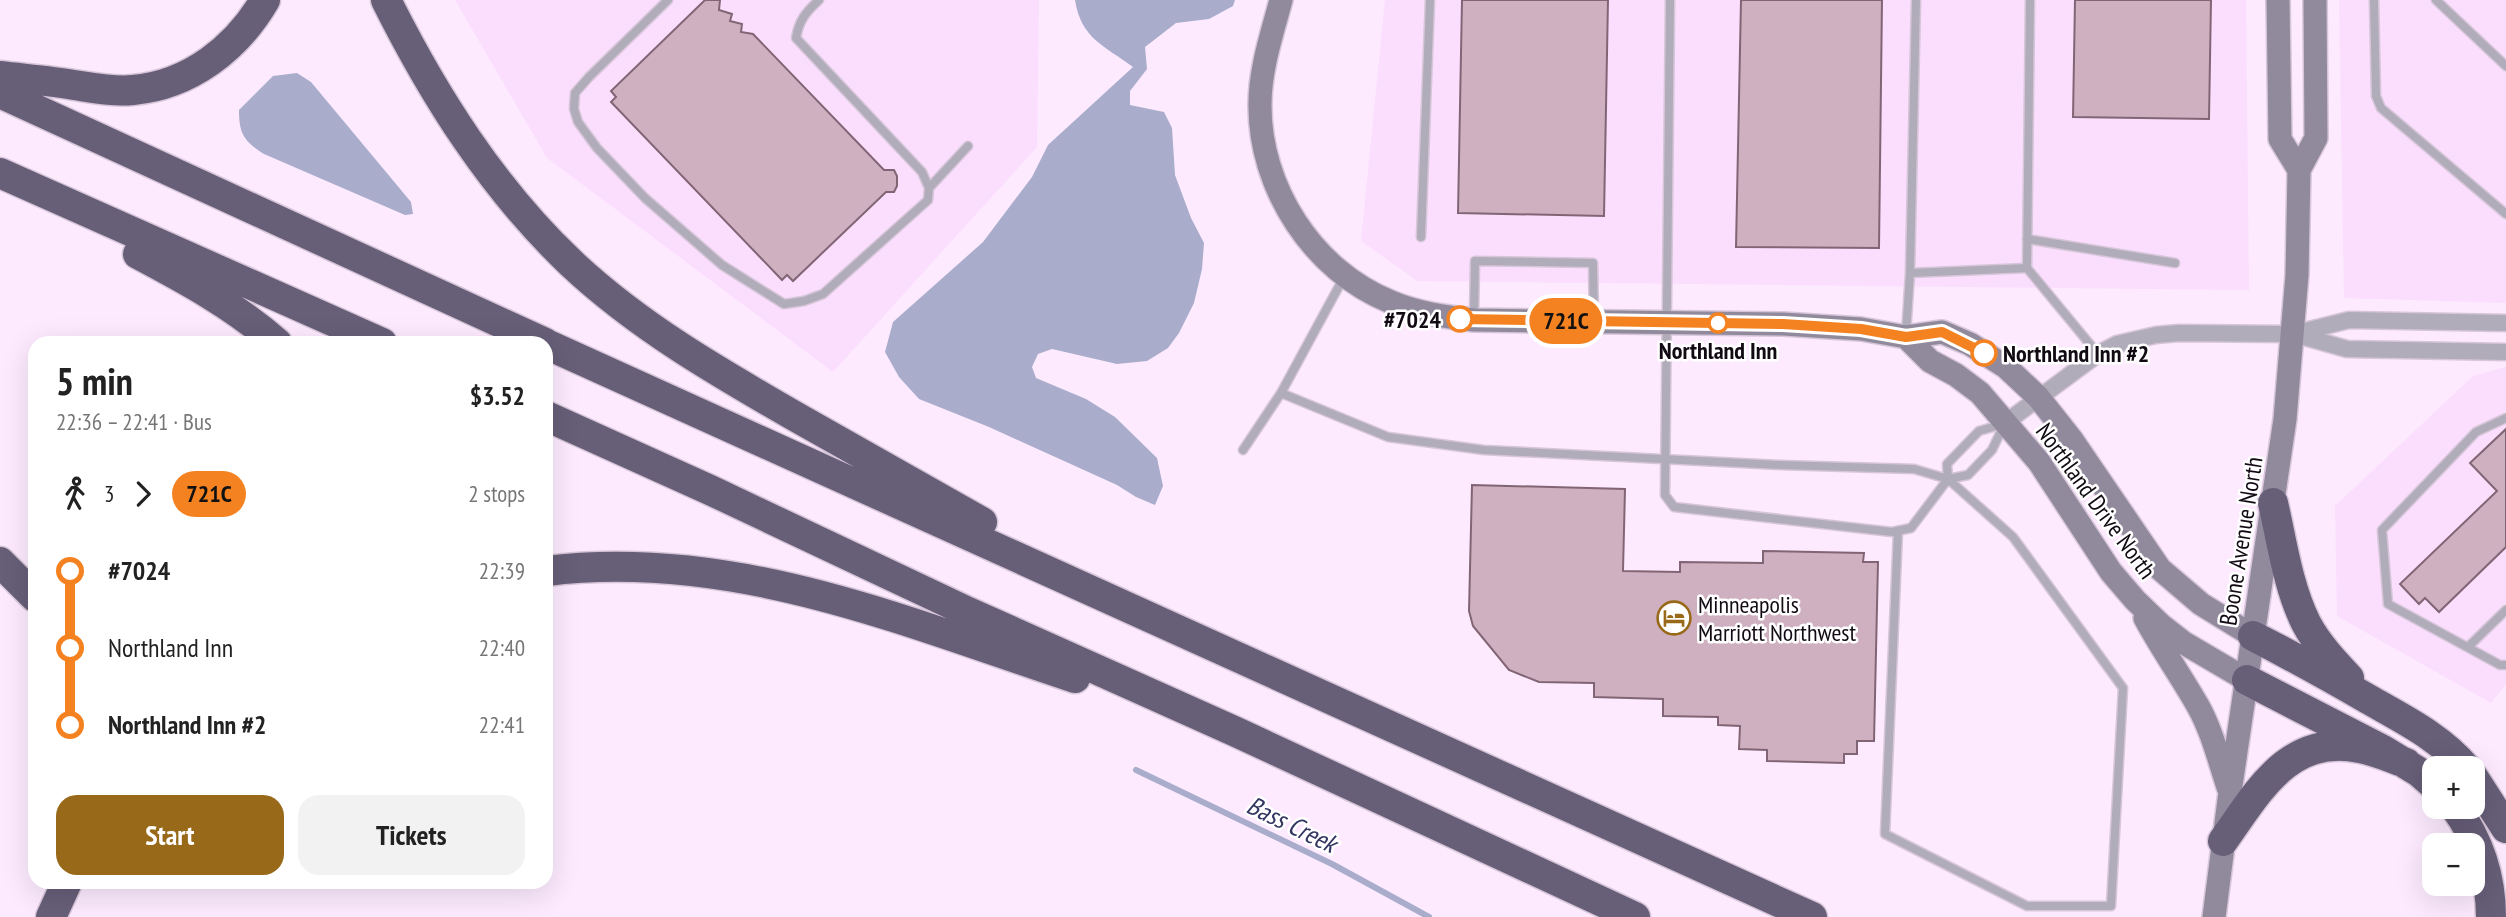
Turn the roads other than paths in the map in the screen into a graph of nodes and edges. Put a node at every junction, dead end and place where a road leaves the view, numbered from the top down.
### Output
1 (265, 0) edge
2 (386, 0) edge
3 (668, 0) edge
4 (819, 0) edge
5 (1281, 0) edge
6 (1430, 0) edge
7 (1670, 0) edge
8 (1916, 0) edge
9 (2030, 0) edge
10 (2278, 0) edge
11 (2315, 0) edge
12 (2374, 0) edge
13 (2436, 0) edge
14 (2506, 66) edge
15 (0, 76) edge
16 (0, 93) edge
17 (968, 146) dead end
18 (2298, 170) junction
19 (0, 175) edge
20 (929, 188) junction
21 (2506, 214) edge
22 (1421, 237) dead end
23 (2027, 239) junction
24 (2175, 263) dead end
25 (2027, 268) junction
26 (1910, 273) junction
27 (1345, 274) junction
28 (1474, 320) junction
29 (1594, 321) junction
30 (1667, 322) junction
31 (2506, 323) edge
32 (2294, 334) junction
33 (268, 336) edge
34 (366, 336) edge
35 (530, 336) edge
36 (1906, 337) junction
37 (553, 347) edge
38 (2506, 352) edge
39 (2098, 354) junction
40 (1281, 393) junction
41 (2038, 397) junction
42 (2506, 418) edge
43 (553, 419) edge
44 (2005, 423) junction
45 (1243, 450) dead end
46 (1666, 460) junction
47 (1948, 479) junction
48 (2273, 503) junction
49 (1898, 531) junction
50 (0, 562) edge
51 (553, 570) edge
52 (28, 590) edge
53 (2135, 600) junction
54 (2506, 610) edge
55 (1153, 619) junction
56 (2253, 636) junction
57 (2468, 647) junction
58 (2506, 665) edge
59 (2247, 680) junction
60 (2374, 703) junction
61 (1234, 731) junction
62 (2454, 756) edge
63 (2406, 763) junction
64 (2422, 776) edge
65 (2230, 792) junction
66 (2485, 796) edge
67 (2463, 819) edge
68 (2506, 828) edge
69 (2223, 841) junction
70 (64, 889) edge
71 (51, 917) edge
72 (1635, 917) edge
73 (1812, 917) edge
74 (2214, 917) edge
75 (2491, 917) edge

1 - 15 highway
2 - 55 highway
3 - 20 lane
4 - 20 lane
5 - 27 street, Northland Drive North
6 - 22 lane
7 - 30 lane
8 - 26 lane
9 - 23 lane
10 - 18 street
11 - 18 street, Boone Avenue North
12 - 21 lane
13 - 14 lane
16 - 35 highway
17 - 20 lane
18 - 32 street, Boone Avenue North
19 - 33 highway
19 - 34 highway
23 - 24 lane
23 - 25 lane
25 - 26 lane
25 - 39 lane
26 - 36 lane
27 - 28 street, Northland Drive North
27 - 40 lane
28 - 29 street, Northland Drive North
28 - 29 lane
29 - 30 street, Northland Drive North
30 - 36 street, Northland Drive North
30 - 46 lane
31 - 32 street
32 - 38 street
32 - 39 street, Northland Drive North
32 - 48 street, Boone Avenue North
36 - 41 street, Northland Drive North
36 - 44 street, Northland Drive North
37 - 55 highway
39 - 41 street, Northland Drive North
40 - 45 lane
40 - 46 lane
41 - 44 street, Northland Drive North
41 - 56 street, Northland Drive North
42 - 57 lane
43 - 61 highway
44 - 47 lane
44 - 47 lane
44 - 53 street, Northland Drive North
46 - 47 lane
46 - 49 lane
47 - 49 lane
47 - 49 lane
48 - 56 street, Boone Avenue North
48 - 60 highway
50 - 52 highway
51 - 61 highway
53 - 59 street, Northland Drive North
53 - 65 street
54 - 57 lane
55 - 73 highway
56 - 59 street, Boone Avenue North
56 - 60 highway
57 - 58 lane
59 - 63 highway
59 - 65 street, Boone Avenue North
60 - 62 highway
61 - 72 highway
63 - 64 highway
63 - 69 highway
65 - 69 street, Boone Avenue North
66 - 68 highway
67 - 75 highway
69 - 74 street, Boone Avenue North
70 - 71 highway

